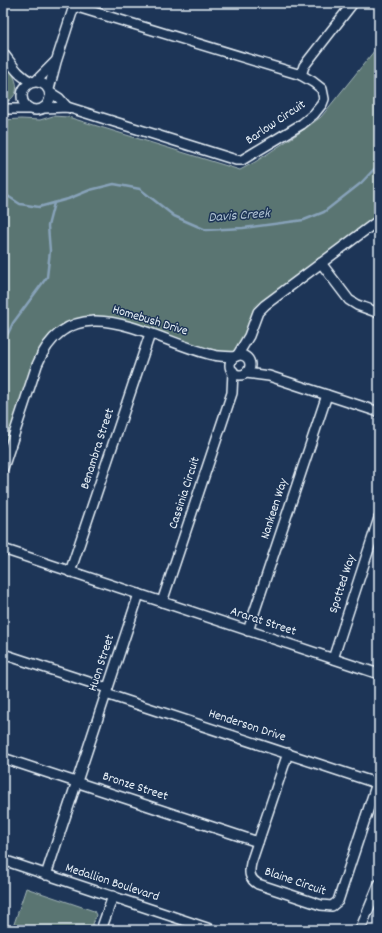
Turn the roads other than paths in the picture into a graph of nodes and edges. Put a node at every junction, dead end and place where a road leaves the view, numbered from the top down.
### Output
1 (353, 3) edge
2 (74, 4) edge
3 (3, 53) edge
4 (56, 62) junction
5 (16, 71) junction
6 (301, 75) junction
7 (34, 82) junction
8 (50, 91) junction
9 (22, 94) junction
10 (67, 107) junction
11 (45, 108) junction
12 (5, 109) edge
13 (30, 109) junction
14 (379, 220) edge
15 (321, 263) junction
16 (379, 313) edge
17 (150, 334) junction
18 (249, 336) junction
19 (214, 355) junction
20 (236, 356) junction
21 (249, 361) junction
22 (232, 370) junction
23 (245, 374) junction
24 (269, 376) junction
25 (232, 393) junction
26 (327, 395) junction
27 (379, 412) edge
28 (3, 468) edge
29 (379, 518) edge
30 (3, 549) edge
31 (70, 572) junction
32 (139, 594) junction
33 (162, 602) junction
34 (248, 631) junction
35 (3, 654) edge
36 (332, 659) junction
37 (379, 674) edge
38 (107, 691) junction
39 (288, 753) junction
40 (3, 758) edge
41 (76, 782) junction
42 (378, 784) edge
43 (258, 842) junction
44 (3, 860) edge
45 (46, 875) junction
46 (379, 884) edge
47 (113, 896) junction
48 (101, 930) edge
49 (213, 930) edge
50 (360, 930) edge

1 - 6 street
2 - 4 street
2 - 6 street, Barlow Circuit
3 - 5 street
4 - 7 street
4 - 8 street
5 - 7 street
5 - 9 street
6 - 10 street, Barlow Circuit
7 - 8 street
7 - 9 street
8 - 10 street, Barlow Circuit
8 - 11 street
9 - 12 street
9 - 13 street
10 - 11 street, Barlow Circuit
11 - 13 street
12 - 13 street
14 - 15 street
15 - 16 street
15 - 18 street
17 - 19 street, Homebush Drive
17 - 28 street, Homebush Drive
17 - 31 street, Benambra Street
18 - 20 street
18 - 21 street
19 - 20 street, Homebush Drive
19 - 22 street, Homebush Drive
20 - 21 street
20 - 22 street
21 - 23 street
21 - 24 street
22 - 23 street
22 - 25 street, Cassinia Circuit
23 - 24 street
23 - 25 street, Cassinia Circuit
24 - 26 street
25 - 33 street, Cassinia Circuit
26 - 27 street
26 - 34 street, Nankeen Way
29 - 36 street, Spotted Way
30 - 31 street
31 - 32 street
32 - 33 street, Ararat Street
32 - 38 street, Huon Street
33 - 34 street, Ararat Street
34 - 36 street, Ararat Street
35 - 38 street
36 - 37 street, Ararat Street
38 - 39 street, Henderson Drive
38 - 41 street, Huon Street
39 - 42 street, Henderson Drive
39 - 43 street, Blaine Circuit
40 - 41 street, Bronze Street
41 - 43 street, Bronze Street
41 - 45 street, Huon Street
42 - 43 street, Blaine Circuit
44 - 45 street, Medallion Boulevard
45 - 47 street, Medallion Boulevard
46 - 50 street
47 - 48 street
47 - 49 street, Medallion Boulevard

